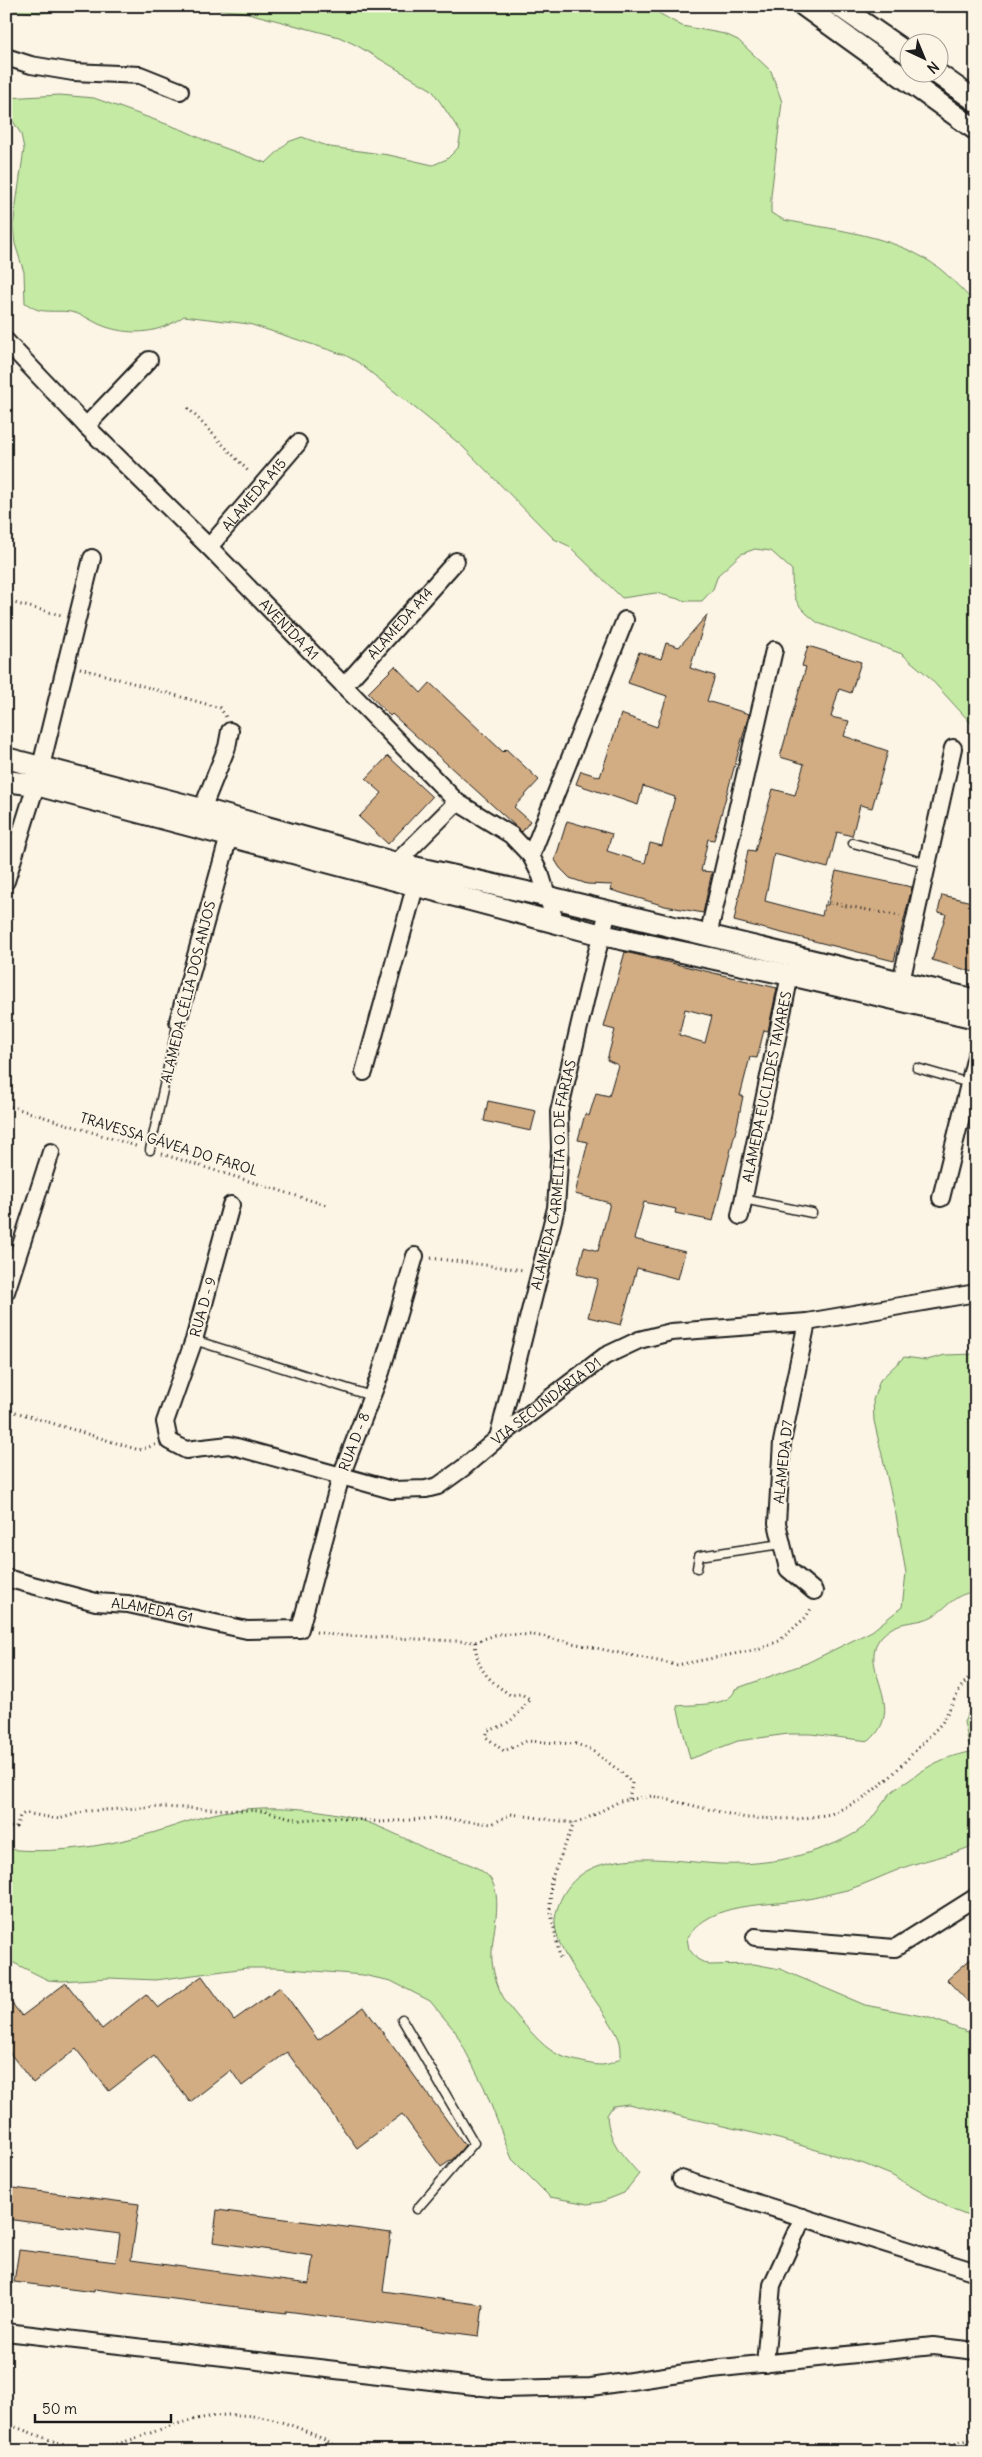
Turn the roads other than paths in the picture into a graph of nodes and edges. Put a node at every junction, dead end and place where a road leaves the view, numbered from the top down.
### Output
1 (804, 6) edge
2 (839, 6) edge
3 (900, 48) edge
4 (6, 56) edge
5 (949, 82) edge
6 (180, 91) dead end
7 (976, 101) edge
8 (976, 130) edge
9 (6, 341) edge
10 (148, 360) dead end
11 (86, 426) junction
12 (298, 443) dead end
13 (209, 547) junction
14 (92, 558) dead end
15 (456, 561) dead end
16 (625, 620) dead end
17 (774, 650) dead end
18 (344, 686) junction
19 (230, 730) road end
20 (953, 748) dead end
21 (6, 758) edge
22 (41, 766) junction
23 (6, 781) edge
24 (36, 786) junction
25 (457, 802) junction
26 (202, 808) junction
27 (229, 836) junction
28 (853, 843) dead end
29 (530, 856) junction
30 (396, 863) junction
31 (927, 863) junction
32 (6, 881) edge
33 (415, 887) junction
34 (549, 897) junction
35 (608, 912) junction
36 (555, 921) junction
37 (710, 928) junction
38 (602, 935) junction
39 (790, 974) junction
40 (901, 982) junction
41 (976, 1000) edge
42 (976, 1018) edge
43 (178, 1021) joint
44 (976, 1056) edge
45 (917, 1068) dead end
46 (364, 1072) dead end
47 (969, 1083) junction
48 (150, 1150) road end
49 (51, 1152) dead end
50 (941, 1198) dead end
51 (743, 1199) junction
52 (231, 1205) dead end
53 (812, 1214) dead end
54 (740, 1216) dead end
55 (415, 1256) road end
56 (6, 1292) edge
57 (976, 1293) edge
58 (807, 1322) junction
59 (194, 1340) junction
60 (371, 1396) junction
61 (498, 1438) junction
62 (170, 1441) joint
63 (341, 1476) junction
64 (781, 1544) junction
65 (697, 1568) dead end
66 (6, 1578) edge
67 (814, 1591) road end
68 (300, 1629) joint
69 (976, 1897) edge
70 (755, 1937) dead end
71 (402, 2019) dead end
72 (682, 2179) dead end
73 (417, 2209) dead end
74 (803, 2217) junction
75 (976, 2272) edge
76 (6, 2332) edge
77 (976, 2351) edge
78 (765, 2364) junction

1 - 8 street
2 - 3 street
4 - 6 street
5 - 7 street
9 - 11 street, AVENIDA A1
10 - 11 street
11 - 13 street, AVENIDA A1
12 - 13 street, ALAMEDA A15
13 - 18 street, AVENIDA A1
14 - 22 street
15 - 18 street, ALAMEDA A14
16 - 29 street
17 - 37 street
18 - 25 street, AVENIDA A1
19 - 26 street
20 - 31 street
21 - 22 street
22 - 26 street
23 - 24 street
24 - 27 street
24 - 32 street
25 - 29 street, AVENIDA A1
25 - 30 street
26 - 30 street
27 - 33 street
27 - 43 street, ALAMEDA CÉLIA DOS ANJOS
28 - 31 lane
29 - 34 street, AVENIDA A1
30 - 34 street
31 - 40 street
33 - 36 street
33 - 46 street
34 - 35 street
34 - 36 street, AVENIDA A1
35 - 37 street
35 - 38 street, ALAMEDA CARMELITA O. DE FARIAS
36 - 38 street
37 - 40 street
38 - 39 street
38 - 61 street, ALAMEDA CARMELITA O. DE FARIAS
39 - 42 street
39 - 51 street, ALAMEDA EUCLIDES TAVARES
40 - 41 street
43 - 48 lane, ALAMEDA CÉLIA DOS ANJOS
44 - 47 street
45 - 47 lane
47 - 50 street
49 - 56 street
51 - 53 lane, ALAMEDA EUCLIDES TAVARES
51 - 54 street, ALAMEDA EUCLIDES TAVARES
52 - 59 street, RUA D - 9
55 - 60 street, RUA D - 8
57 - 58 street, VIA SECUNDÁRIA D1
58 - 61 street, VIA SECUNDÁRIA D1
58 - 64 street, ALAMEDA D7
59 - 60 lane
59 - 62 street, RUA D - 9
60 - 63 street, RUA D - 8
61 - 63 street, VIA SECUNDÁRIA D1
62 - 63 street, VIA SECUNDÁRIA D1
63 - 68 street, RUA D - 8
64 - 65 lane
64 - 67 street, ALAMEDA D7
66 - 68 street, ALAMEDA G1
69 - 70 street
71 - 73 lane
72 - 74 street
74 - 75 street
74 - 78 street
76 - 78 street
77 - 78 street

